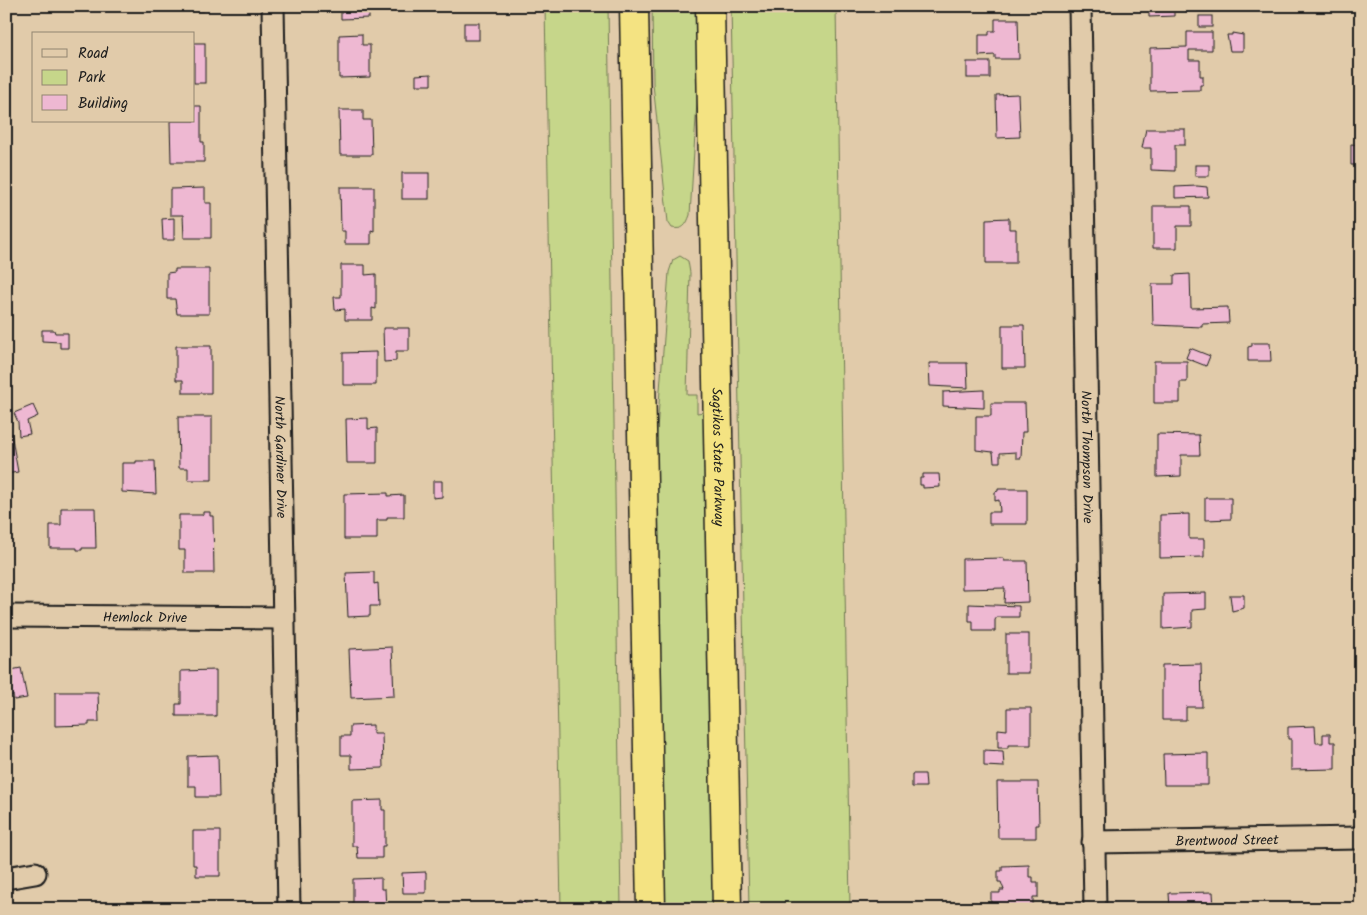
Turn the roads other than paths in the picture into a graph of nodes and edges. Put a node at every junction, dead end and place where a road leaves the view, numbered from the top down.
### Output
1 (273, 6) edge
2 (634, 6) edge
3 (710, 6) edge
4 (1080, 6) edge
5 (6, 616) edge
6 (283, 618) junction
7 (1361, 838) edge
8 (1094, 842) junction
9 (35, 872) dead end
10 (6, 878) edge
11 (289, 909) edge
12 (651, 909) edge
13 (727, 909) edge
14 (1095, 909) edge

1 - 6 street, North Gardiner Drive
2 - 12 highway
3 - 13 highway, Sagtikos State Parkway
4 - 8 street, North Thompson Drive
5 - 6 street, Hemlock Drive
6 - 11 street, North Gardiner Drive
7 - 8 street, Brentwood Street
8 - 14 street, North Thompson Drive
9 - 10 street

